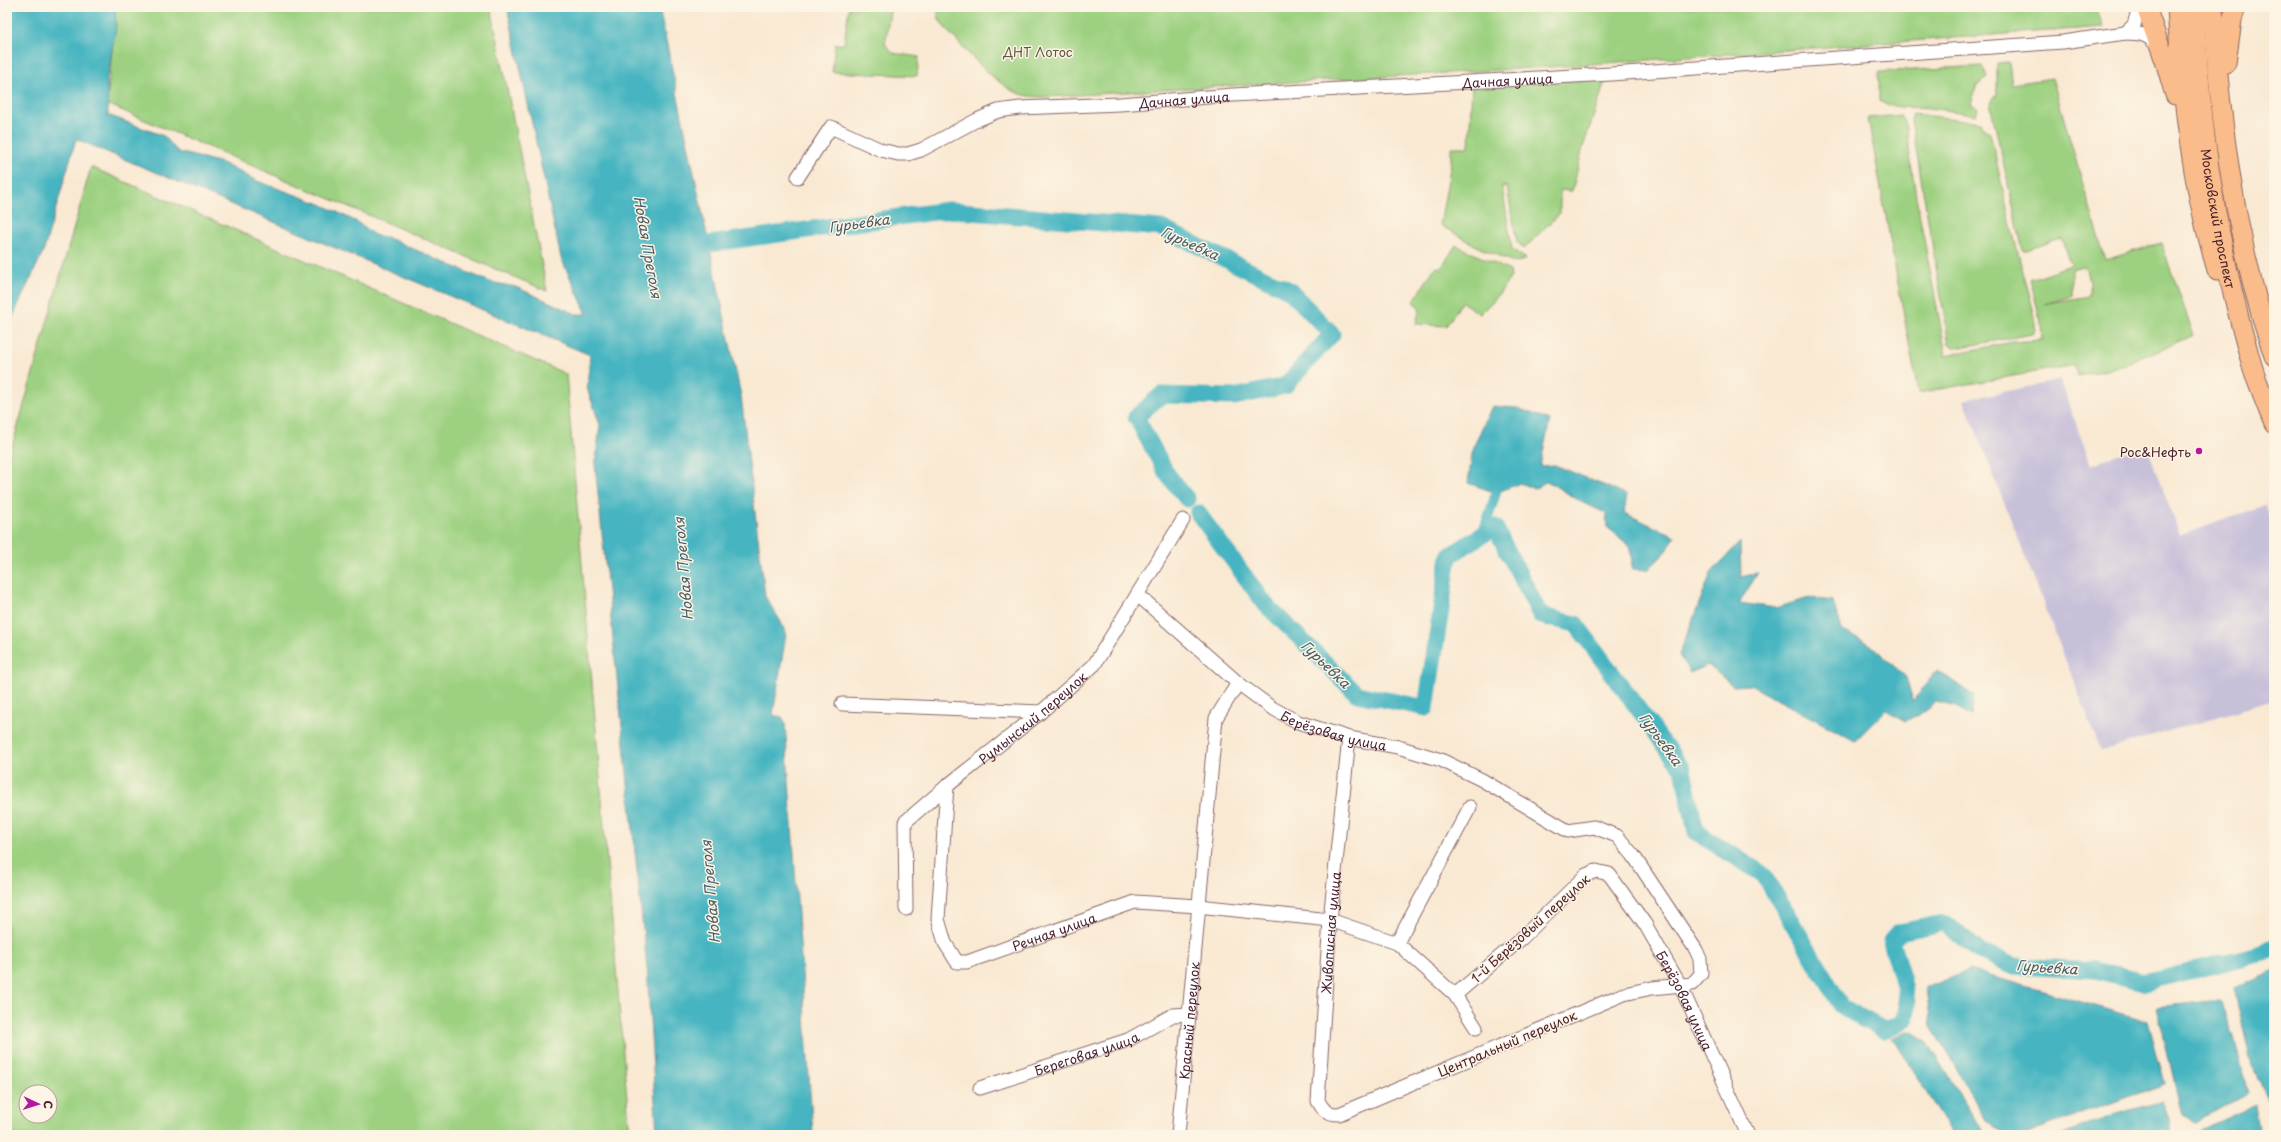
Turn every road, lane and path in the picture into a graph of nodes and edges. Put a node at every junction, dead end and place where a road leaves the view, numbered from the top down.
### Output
1 (2140, 7) edge
2 (2146, 7) edge
3 (2177, 7) edge
4 (2195, 7) edge
5 (2213, 7) edge
6 (2236, 7) edge
7 (2125, 33) junction
8 (2165, 60) junction
9 (2223, 129) junction
10 (2190, 149) junction
11 (798, 177) dead end
12 (2274, 356) edge
13 (2251, 363) junction
14 (2274, 424) edge
15 (1183, 520) dead end
16 (1138, 595) junction
17 (1238, 683) junction
18 (842, 704) dead end
19 (1041, 712) junction
20 (1349, 738) junction
21 (947, 786) junction
22 (1470, 807) dead end
23 (1609, 874) joint
24 (1198, 906) junction
25 (906, 909) dead end
26 (1330, 920) junction
27 (1397, 943) junction
28 (1680, 985) junction
29 (1455, 995) junction
30 (1189, 1014) junction
31 (1476, 1028) dead end
32 (980, 1088) dead end
33 (1339, 1114) joint
34 (1178, 1135) edge
35 (1748, 1135) edge

1 - 7 street
2 - 8 highway
3 - 10 highway
4 - 13 highway, Московский проспект
5 - 9 highway, Московский проспект
6 - 9 highway
7 - 8 street
7 - 11 street, Дачная улица
8 - 10 highway
9 - 12 highway, Московский проспект
10 - 13 highway
13 - 14 highway, Московский проспект
15 - 16 street, Румынский переулок
16 - 17 street, Берёзовая улица
16 - 19 street, Румынский переулок
17 - 20 street, Берёзовая улица
17 - 24 street, Красный переулок
18 - 19 street
19 - 21 street, Румынский переулок
20 - 26 street, Живописная улица
20 - 28 street, Берёзовая улица
21 - 24 street, Речная улица
21 - 25 street, Румынский переулок
22 - 27 street
23 - 28 street, Берёзовая улица
23 - 29 street, 1-й Берёзовый переулок
24 - 26 street, Речная улица
24 - 30 street, Красный переулок
26 - 27 street, Центральный переулок
26 - 33 street, Живописная улица
27 - 29 street, Центральный переулок
28 - 33 street, Центральный переулок
28 - 35 street, Берёзовая улица
29 - 31 street, Центральный переулок
30 - 32 street, Береговая улица
30 - 34 street, Красный переулок

